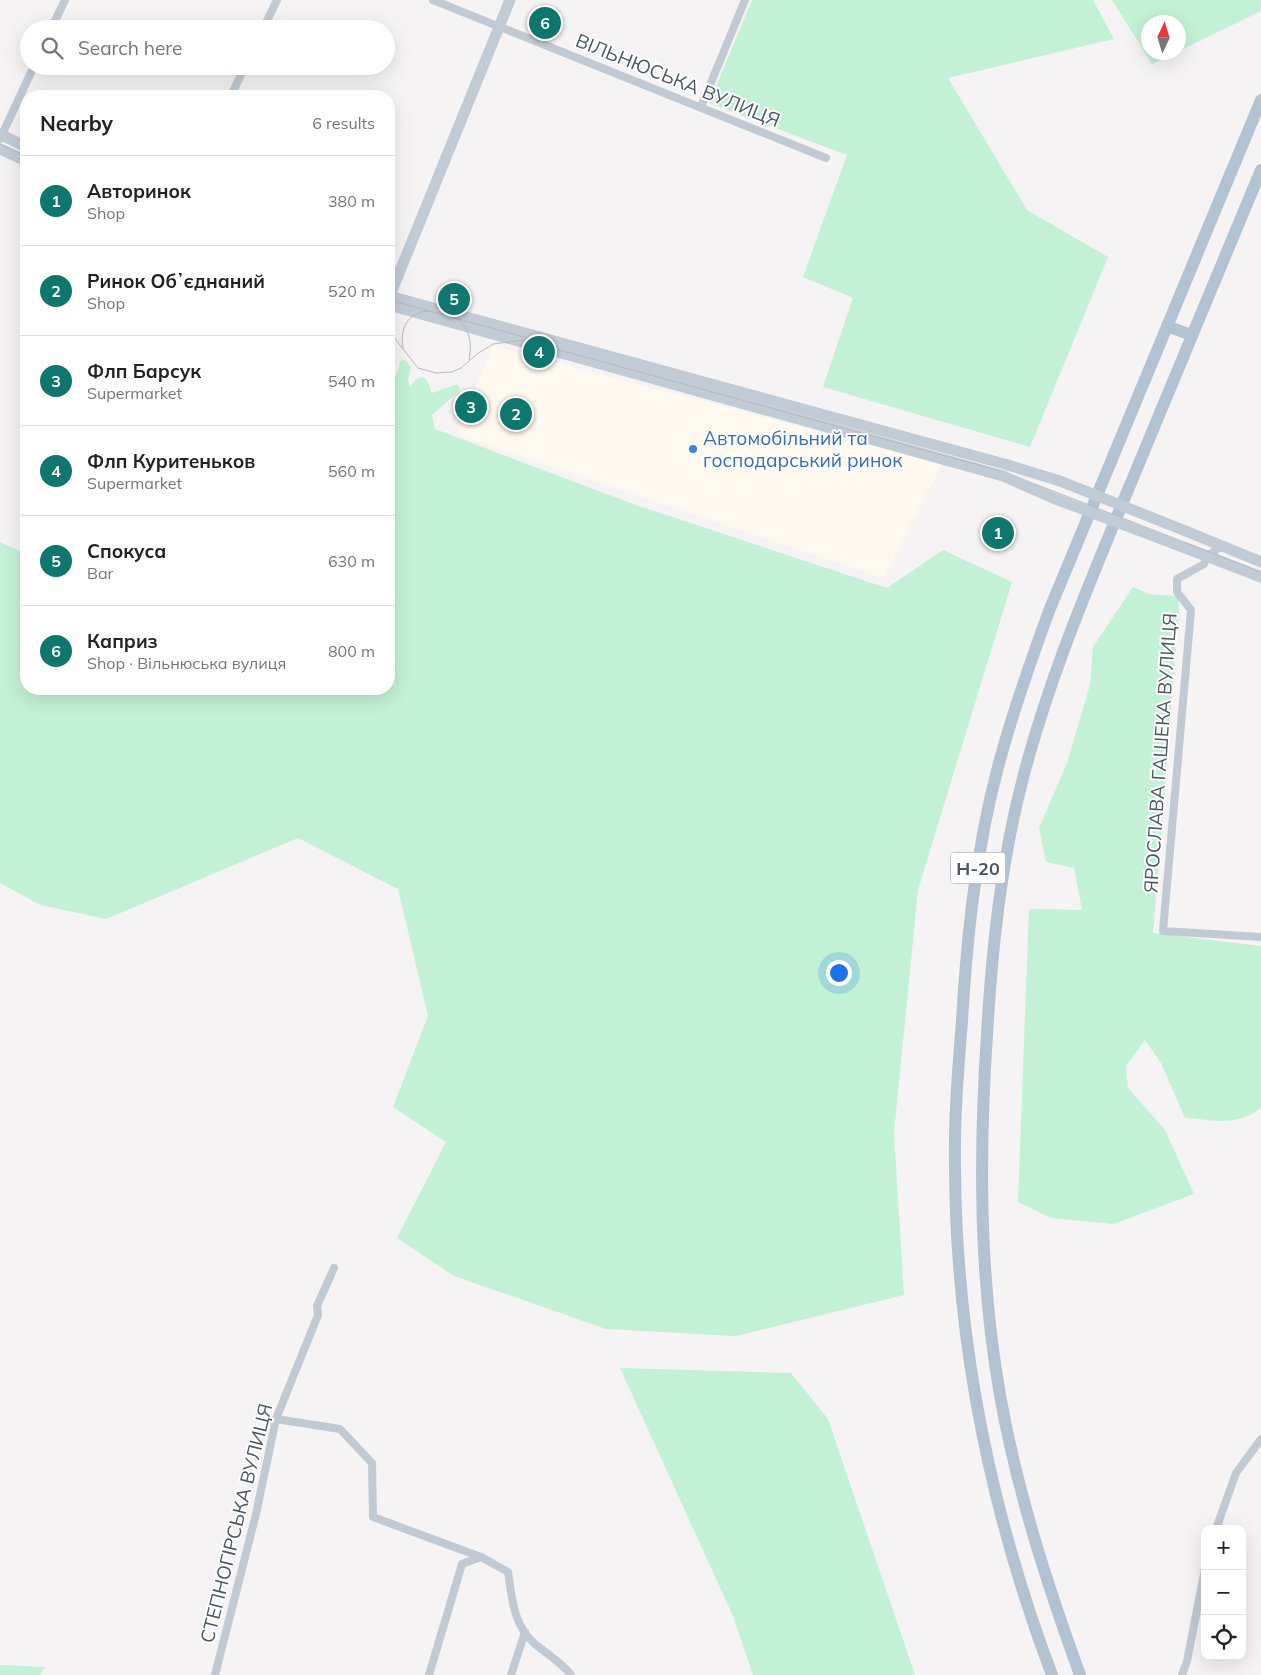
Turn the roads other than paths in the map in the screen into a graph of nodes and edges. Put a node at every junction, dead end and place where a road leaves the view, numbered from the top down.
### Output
1 (65, 0) edge
2 (277, 0) edge
3 (433, 0) edge
4 (510, 0) edge
5 (745, 0) edge
6 (55, 20) edge
7 (267, 20) edge
8 (500, 26) junction
9 (30, 75) edge
10 (241, 75) edge
11 (23, 90) edge
12 (234, 90) edge
13 (20, 96) edge
14 (1261, 100) edge
15 (701, 107) junction
16 (1, 136) edge
17 (20, 144) edge
18 (0, 149) edge
19 (20, 158) edge
20 (826, 158) dead end
21 (1261, 170) edge
22 (395, 282) edge
23 (395, 299) edge
24 (395, 308) edge
25 (1167, 326) junction
26 (1191, 335) junction
27 (1221, 546) junction
28 (1208, 556) junction
29 (1261, 562) edge
30 (1261, 577) edge
31 (1261, 937) edge
32 (334, 1268) dead end
33 (276, 1419) junction
34 (1261, 1439) edge
35 (1217, 1525) edge
36 (481, 1557) junction
37 (1205, 1570) edge
38 (525, 1632) junction
39 (563, 1671) edge
40 (215, 1675) edge
41 (429, 1675) edge
42 (511, 1675) edge
43 (571, 1675) edge
44 (1052, 1675) edge
45 (1080, 1675) edge
46 (1182, 1675) edge

1 - 6 street
2 - 7 street
3 - 8 street, ВІЛЬНЮСЬКА ВУЛИЦЯ
4 - 8 main road
5 - 15 street
8 - 15 street, ВІЛЬНЮСЬКА ВУЛИЦЯ
8 - 22 main road
9 - 11 street
10 - 12 street
13 - 16 street
14 - 25 main road, Н-20
15 - 20 street, ВІЛЬНЮСЬКА ВУЛИЦЯ
16 - 17 main road
18 - 19 main road
21 - 26 main road, Н-20
23 - 27 main road, bridge
24 - 28 main road, bridge
25 - 26 main road
25 - 44 main road, Н-20
26 - 45 main road, Н-20
27 - 28 street, ЯРОСЛАВА ГАШЕКА ВУЛИЦЯ
27 - 29 main road
28 - 30 main road
28 - 31 street, ЯРОСЛАВА ГАШЕКА ВУЛИЦЯ
32 - 33 street, СТЕПНОГІРСЬКА ВУЛИЦЯ
33 - 36 street
33 - 40 street, СТЕПНОГІРСЬКА ВУЛИЦЯ
34 - 35 street
36 - 38 street
36 - 41 street
37 - 46 street
38 - 39 street
38 - 42 street
39 - 43 street

